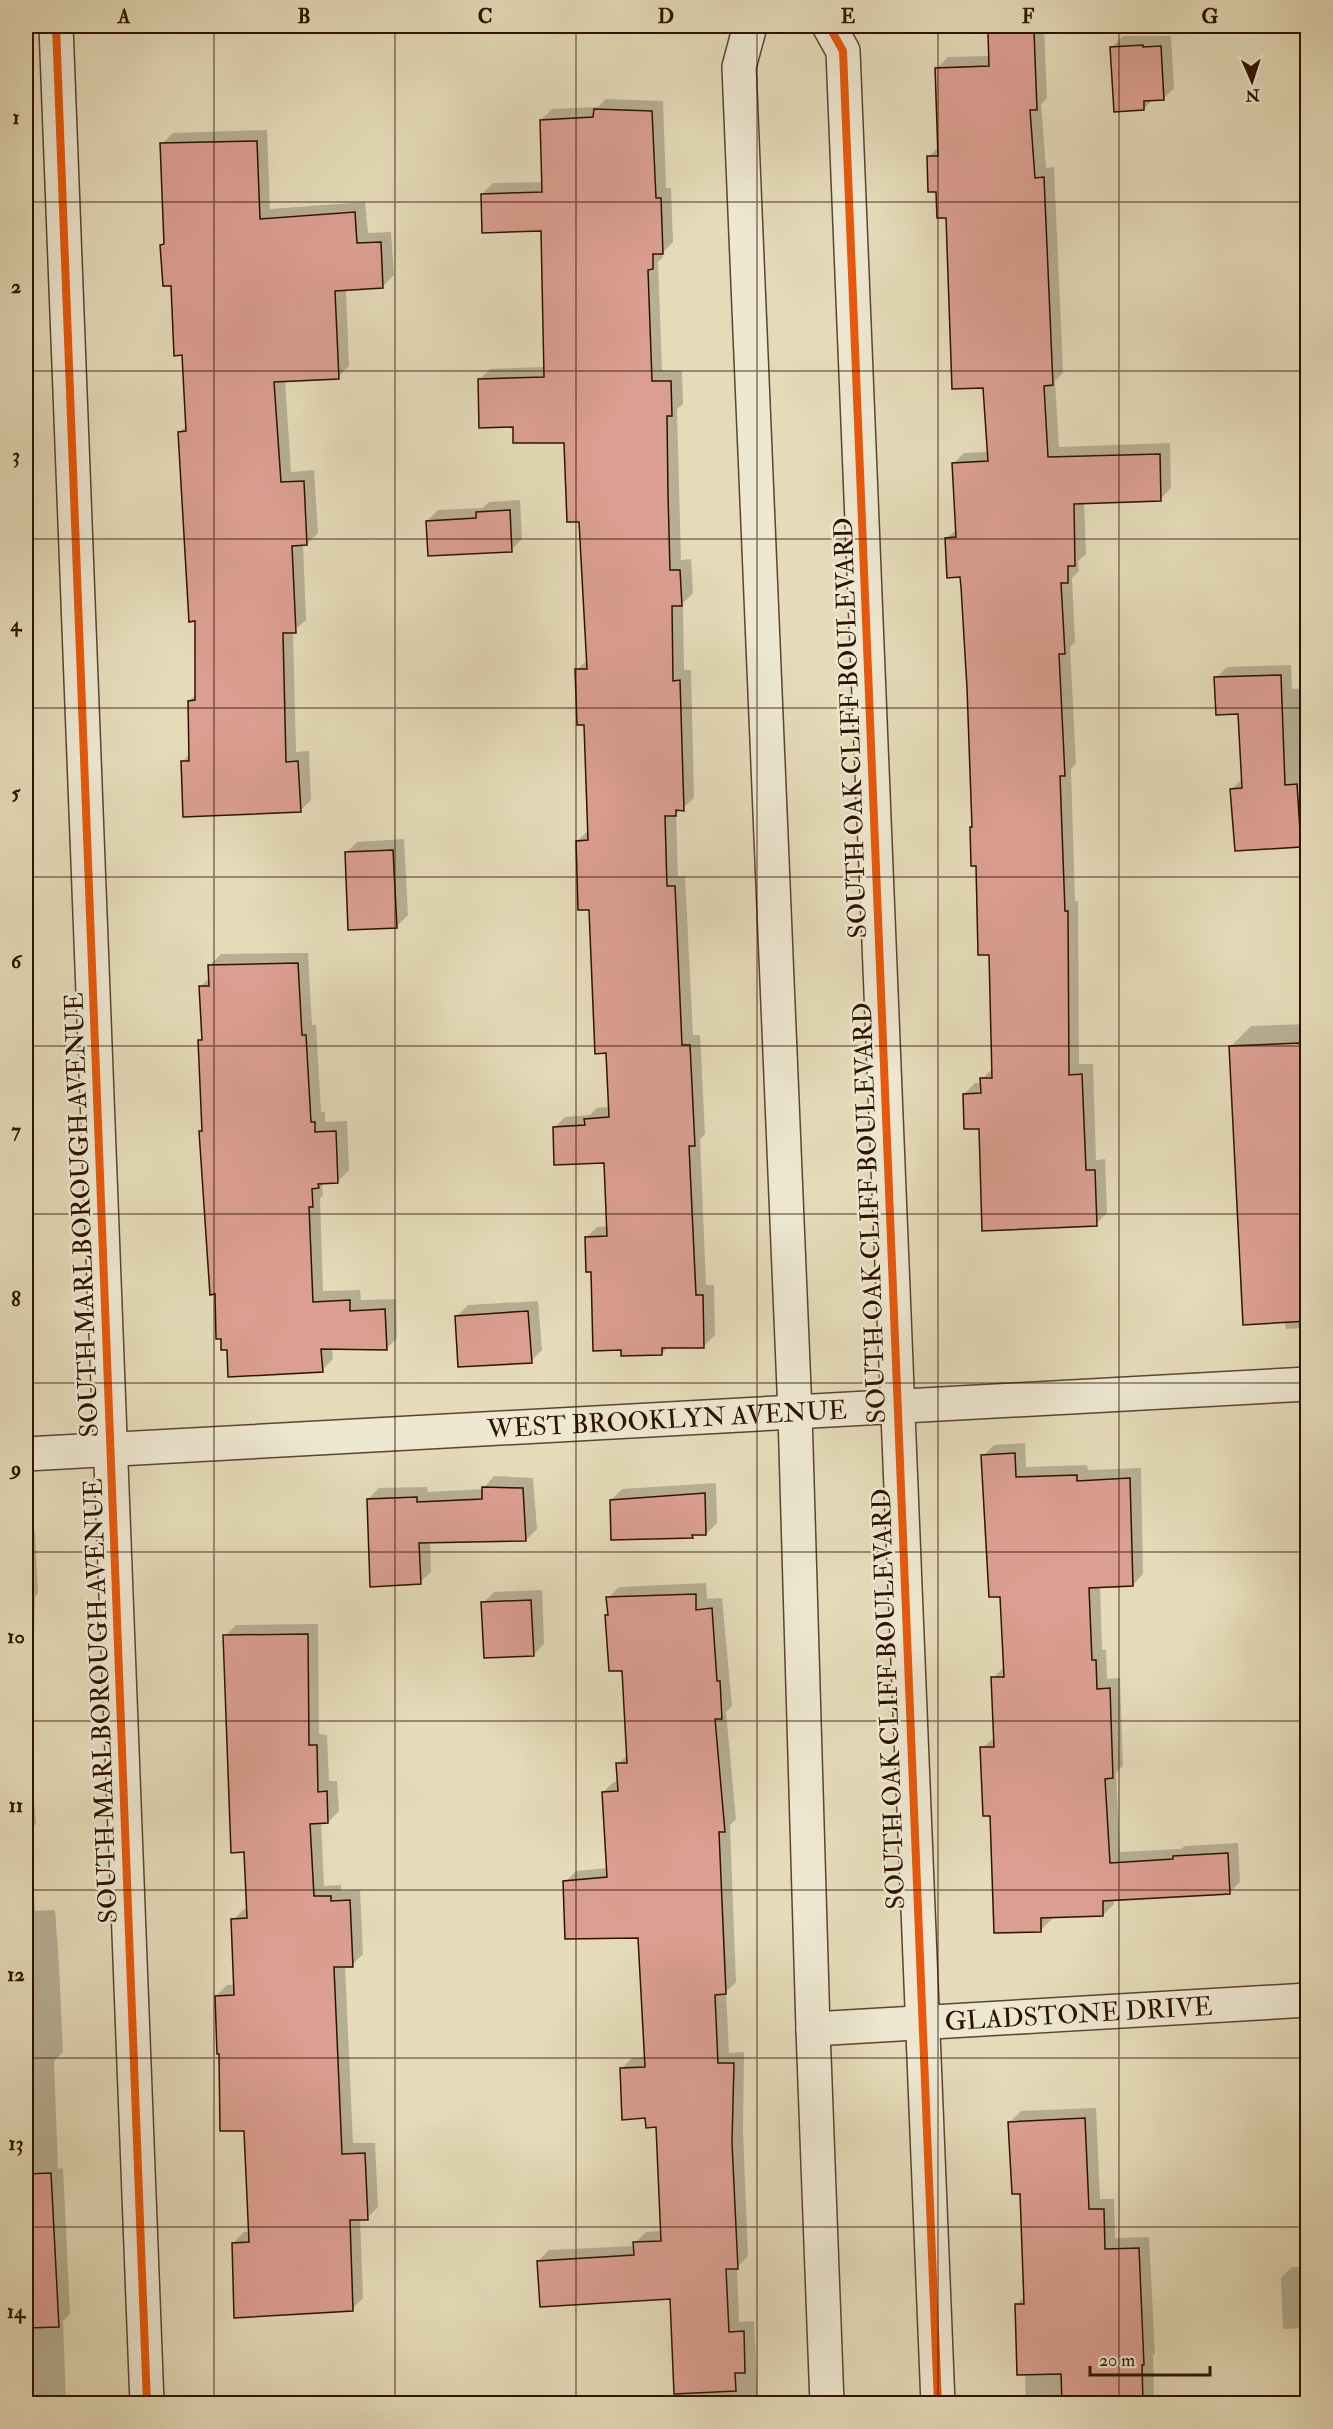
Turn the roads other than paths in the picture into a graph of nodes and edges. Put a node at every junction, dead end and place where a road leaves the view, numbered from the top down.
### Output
1 (56, 26) edge
2 (750, 26) edge
3 (828, 26) edge
4 (1308, 1384) edge
5 (898, 1408) junction
6 (795, 1413) junction
7 (112, 1449) junction
8 (26, 1454) edge
9 (1308, 2001) edge
10 (921, 2022) junction
11 (813, 2029) junction
12 (147, 2403) edge
13 (828, 2403) edge
14 (938, 2403) edge

1 - 7 street, SOUTH MARLBOROUGH AVENUE
2 - 6 street
3 - 5 street, SOUTH OAK CLIFF BOULEVARD
4 - 5 street, WEST BROOKLYN AVENUE
5 - 6 street, WEST BROOKLYN AVENUE
5 - 10 street, SOUTH OAK CLIFF BOULEVARD
6 - 7 street, WEST BROOKLYN AVENUE
6 - 11 street
7 - 8 street, WEST BROOKLYN AVENUE
7 - 12 street, SOUTH MARLBOROUGH AVENUE
9 - 10 street, GLADSTONE DRIVE
10 - 11 street, GLADSTONE DRIVE
10 - 14 street, SOUTH OAK CLIFF BOULEVARD
11 - 13 street

